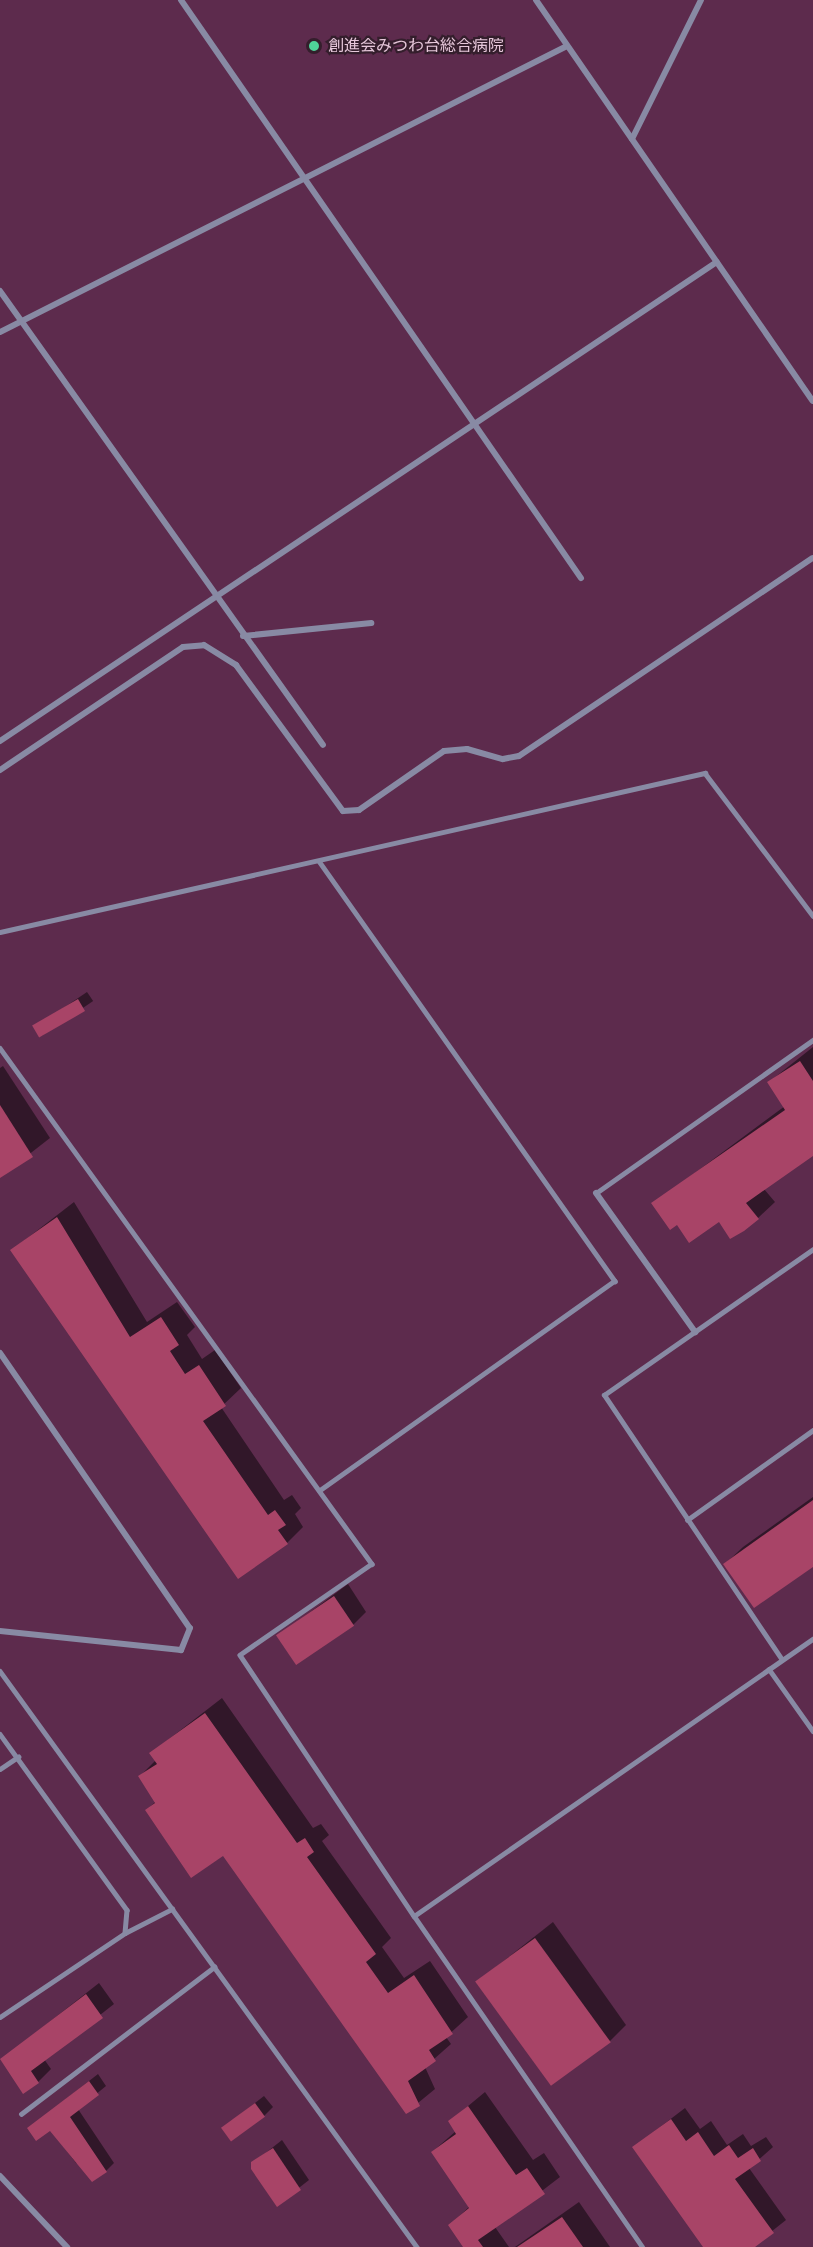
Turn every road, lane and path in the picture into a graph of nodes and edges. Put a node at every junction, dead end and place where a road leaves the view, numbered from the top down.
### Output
1 (181, 0) edge
2 (536, 0) edge
3 (701, 0) edge
4 (567, 46) junction
5 (632, 139) junction
6 (303, 178) junction
7 (717, 262) junction
8 (0, 291) edge
9 (20, 321) junction
10 (0, 332) edge
11 (813, 401) edge
12 (475, 424) junction
13 (813, 558) edge
14 (581, 578) dead end
15 (214, 598) junction
16 (371, 622) dead end
17 (243, 636) junction
18 (0, 741) edge
19 (323, 745) dead end
20 (0, 770) edge
21 (319, 861) junction
22 (813, 916) edge
23 (0, 932) edge
24 (813, 1040) edge
25 (0, 1048) edge
26 (596, 1193) joint
27 (813, 1249) edge
28 (695, 1332) junction
29 (0, 1353) edge
30 (813, 1430) edge
31 (320, 1491) junction
32 (687, 1520) junction
33 (0, 1631) edge
34 (813, 1639) edge
35 (782, 1660) junction
36 (769, 1669) junction
37 (0, 1671) edge
38 (813, 1731) edge
39 (0, 1734) edge
40 (18, 1757) junction
41 (0, 1769) edge
42 (172, 1909) junction
43 (414, 1916) junction
44 (125, 1933) junction
45 (214, 1966) junction
46 (0, 2017) edge
47 (21, 2114) dead end
48 (0, 2176) edge
49 (67, 2247) edge
50 (417, 2247) edge
51 (642, 2247) edge

1 - 6 street
2 - 4 street
3 - 5 street
4 - 5 street
4 - 6 street
5 - 7 street
6 - 9 street
6 - 12 street
7 - 11 street
7 - 12 street
8 - 9 street
9 - 10 street
9 - 15 street
12 - 14 street
12 - 15 street
13 - 20 street
15 - 17 street
15 - 18 street
16 - 17 street
17 - 19 street
21 - 22 lane
21 - 23 lane
21 - 31 lane
24 - 26 lane
25 - 31 lane
26 - 28 street
27 - 28 lane
28 - 32 lane
29 - 33 street
30 - 32 lane
31 - 43 lane
32 - 35 lane
34 - 35 lane
35 - 36 lane
36 - 38 lane
36 - 43 lane
37 - 42 lane
39 - 40 lane
40 - 41 lane
40 - 44 lane
42 - 44 lane
42 - 45 lane
43 - 51 lane
44 - 46 lane
45 - 47 lane
45 - 50 lane
48 - 49 street

